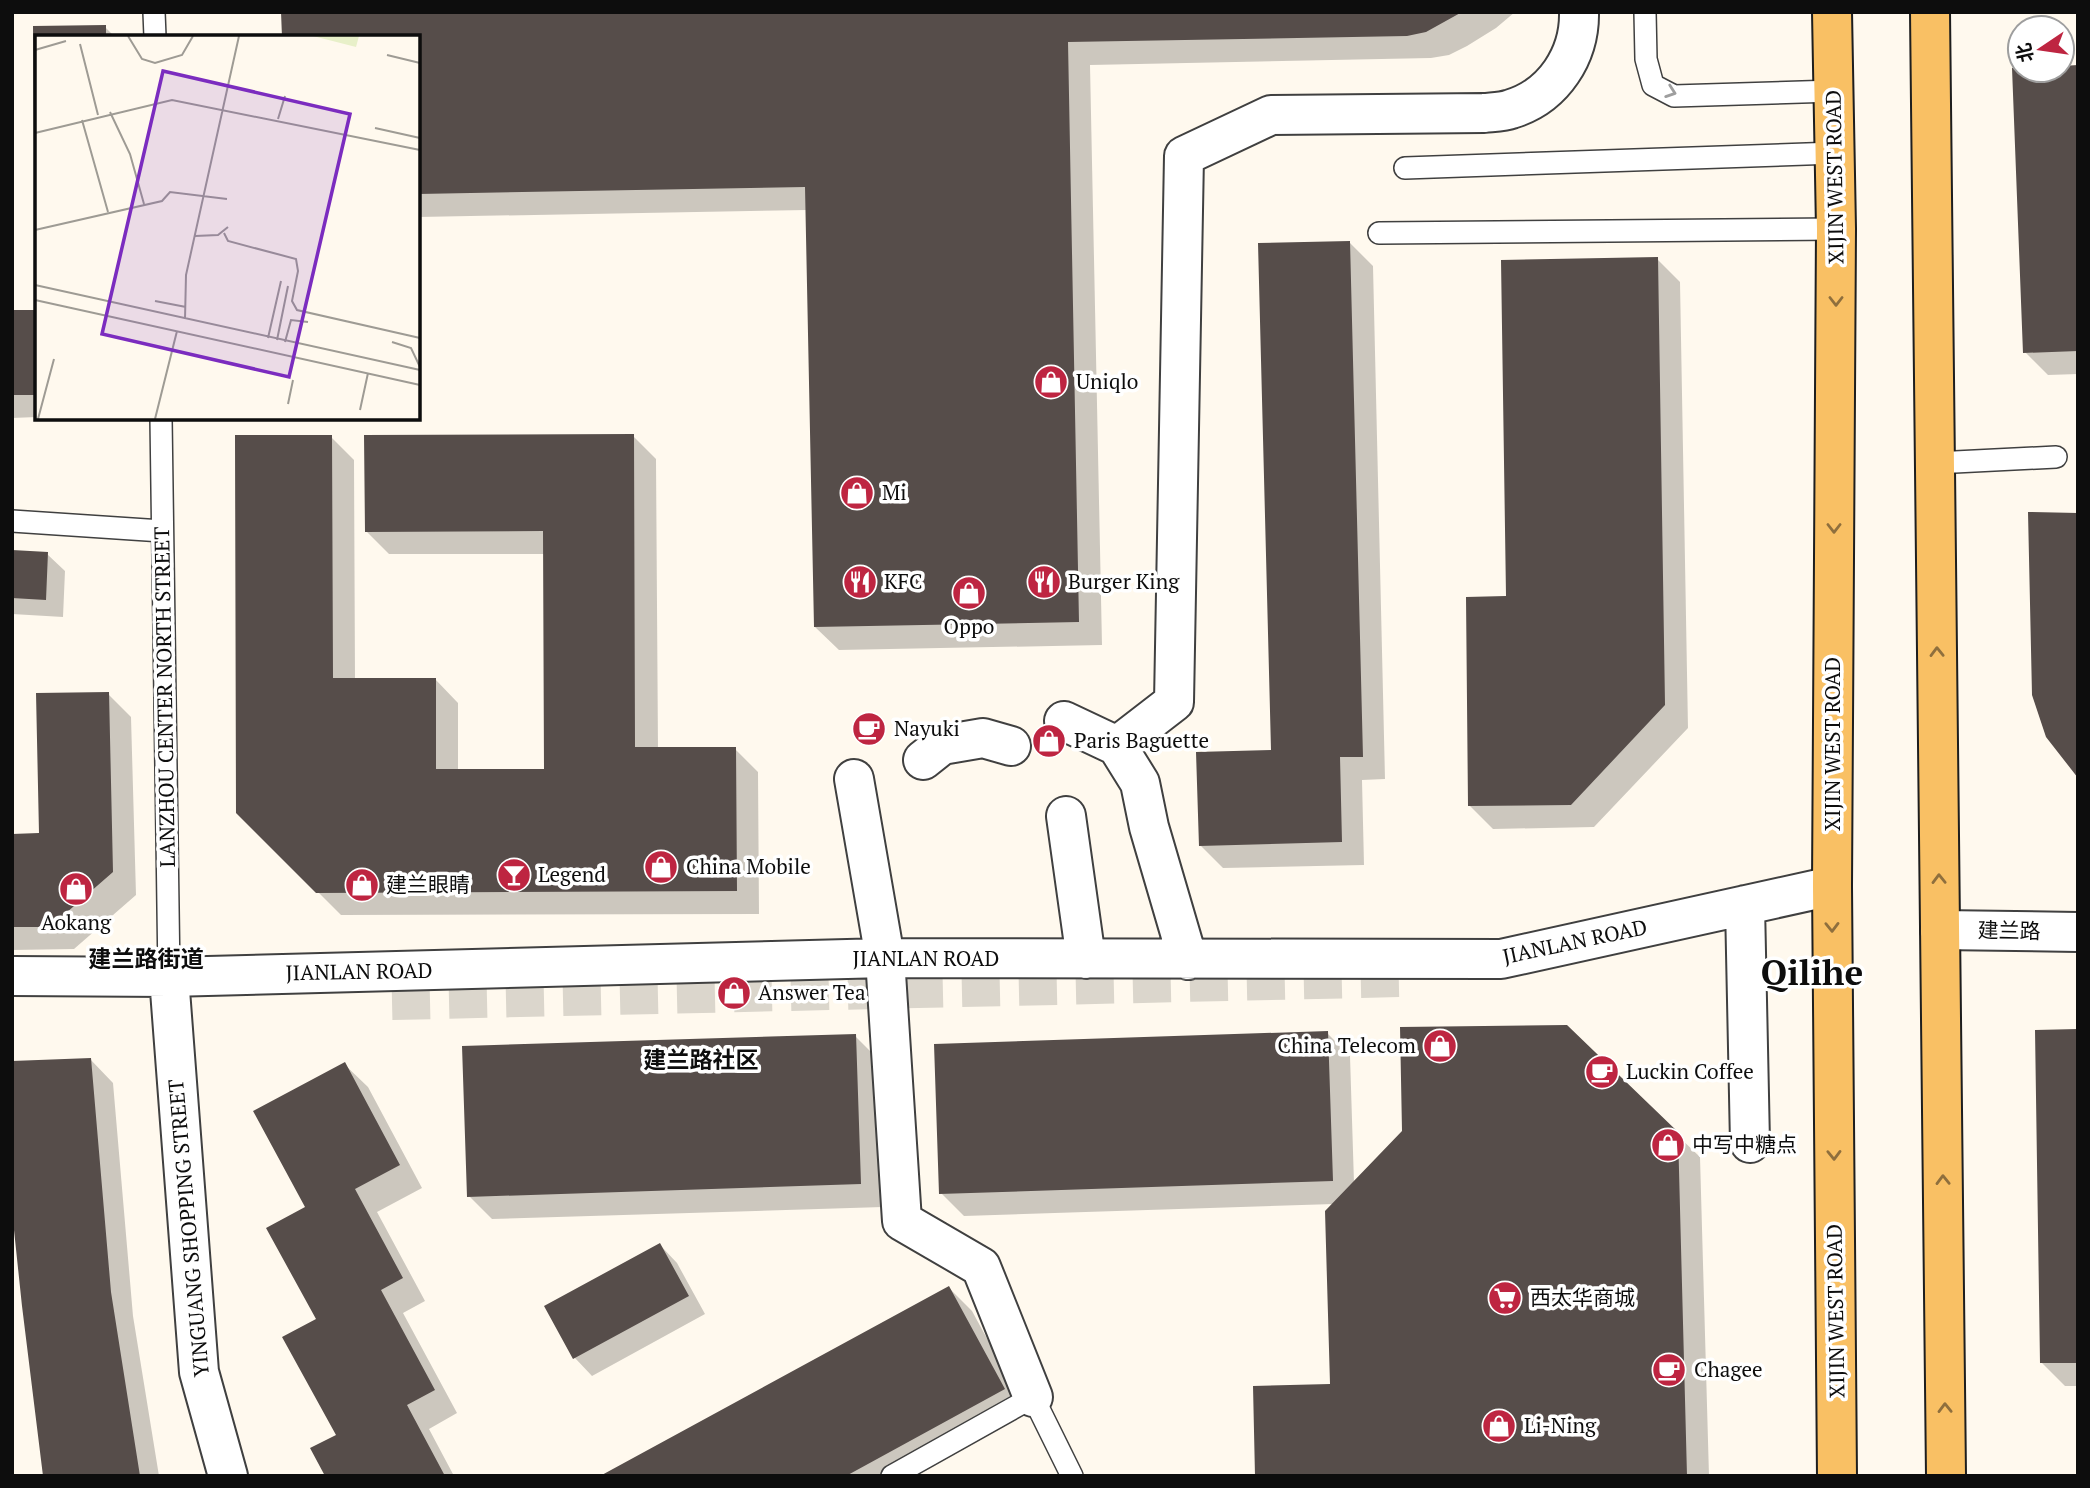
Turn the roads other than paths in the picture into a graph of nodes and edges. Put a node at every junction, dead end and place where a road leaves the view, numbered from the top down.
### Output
1 (154, 12) edge
2 (1579, 12) edge
3 (1645, 12) edge
4 (1832, 12) edge
5 (1930, 12) edge
6 (155, 35) edge
7 (1834, 91) junction
8 (1835, 153) junction
9 (1405, 168) dead end
10 (1836, 229) junction
11 (1379, 233) dead end
12 (161, 420) edge
13 (2056, 457) dead end
14 (1935, 463) junction
15 (12, 521) edge
16 (162, 531) junction
17 (1064, 721) dead end
18 (1011, 746) dead end
19 (1117, 746) junction
20 (923, 760) dead end
21 (853, 779) dead end
22 (1066, 816) dead end
23 (1832, 886) junction
24 (1745, 905) junction
25 (1940, 930) junction
26 (2078, 932) edge
27 (885, 958) junction
28 (1086, 959) junction
29 (1188, 960) junction
30 (12, 976) edge
31 (169, 977) junction
32 (1750, 1143) dead end
33 (1033, 1397) junction
34 (228, 1476) edge
35 (892, 1476) edge
36 (1072, 1476) edge
37 (1837, 1476) edge
38 (1946, 1476) edge

1 - 6 lane
2 - 19 street
3 -> 7 lane
4 - 7 main road, XIJIN WEST ROAD
5 - 14 main road
7 - 8 main road, XIJIN WEST ROAD
8 - 9 lane
8 - 10 main road, XIJIN WEST ROAD
10 - 11 lane
10 -> 23 main road, XIJIN WEST ROAD
12 - 16 lane, LANZHOU CENTER NORTH STREET
13 - 14 lane
25 -> 14 main road
15 - 16 lane
16 - 31 lane, LANZHOU CENTER NORTH STREET
17 - 19 street
18 - 20 street
19 - 29 street
21 - 27 street
22 - 28 street
23 - 24 street, JIANLAN ROAD
23 -> 37 main road, XIJIN WEST ROAD
24 - 29 street, JIANLAN ROAD
24 - 32 street
25 - 26 street, 建兰路
38 -> 25 main road
27 - 28 street, JIANLAN ROAD
27 - 31 street, JIANLAN ROAD
27 - 33 street
28 - 29 street, JIANLAN ROAD
30 - 31 street, JIANLAN ROAD
31 - 34 street, YINGUANG SHOPPING STREET
33 - 35 lane
33 - 36 lane

